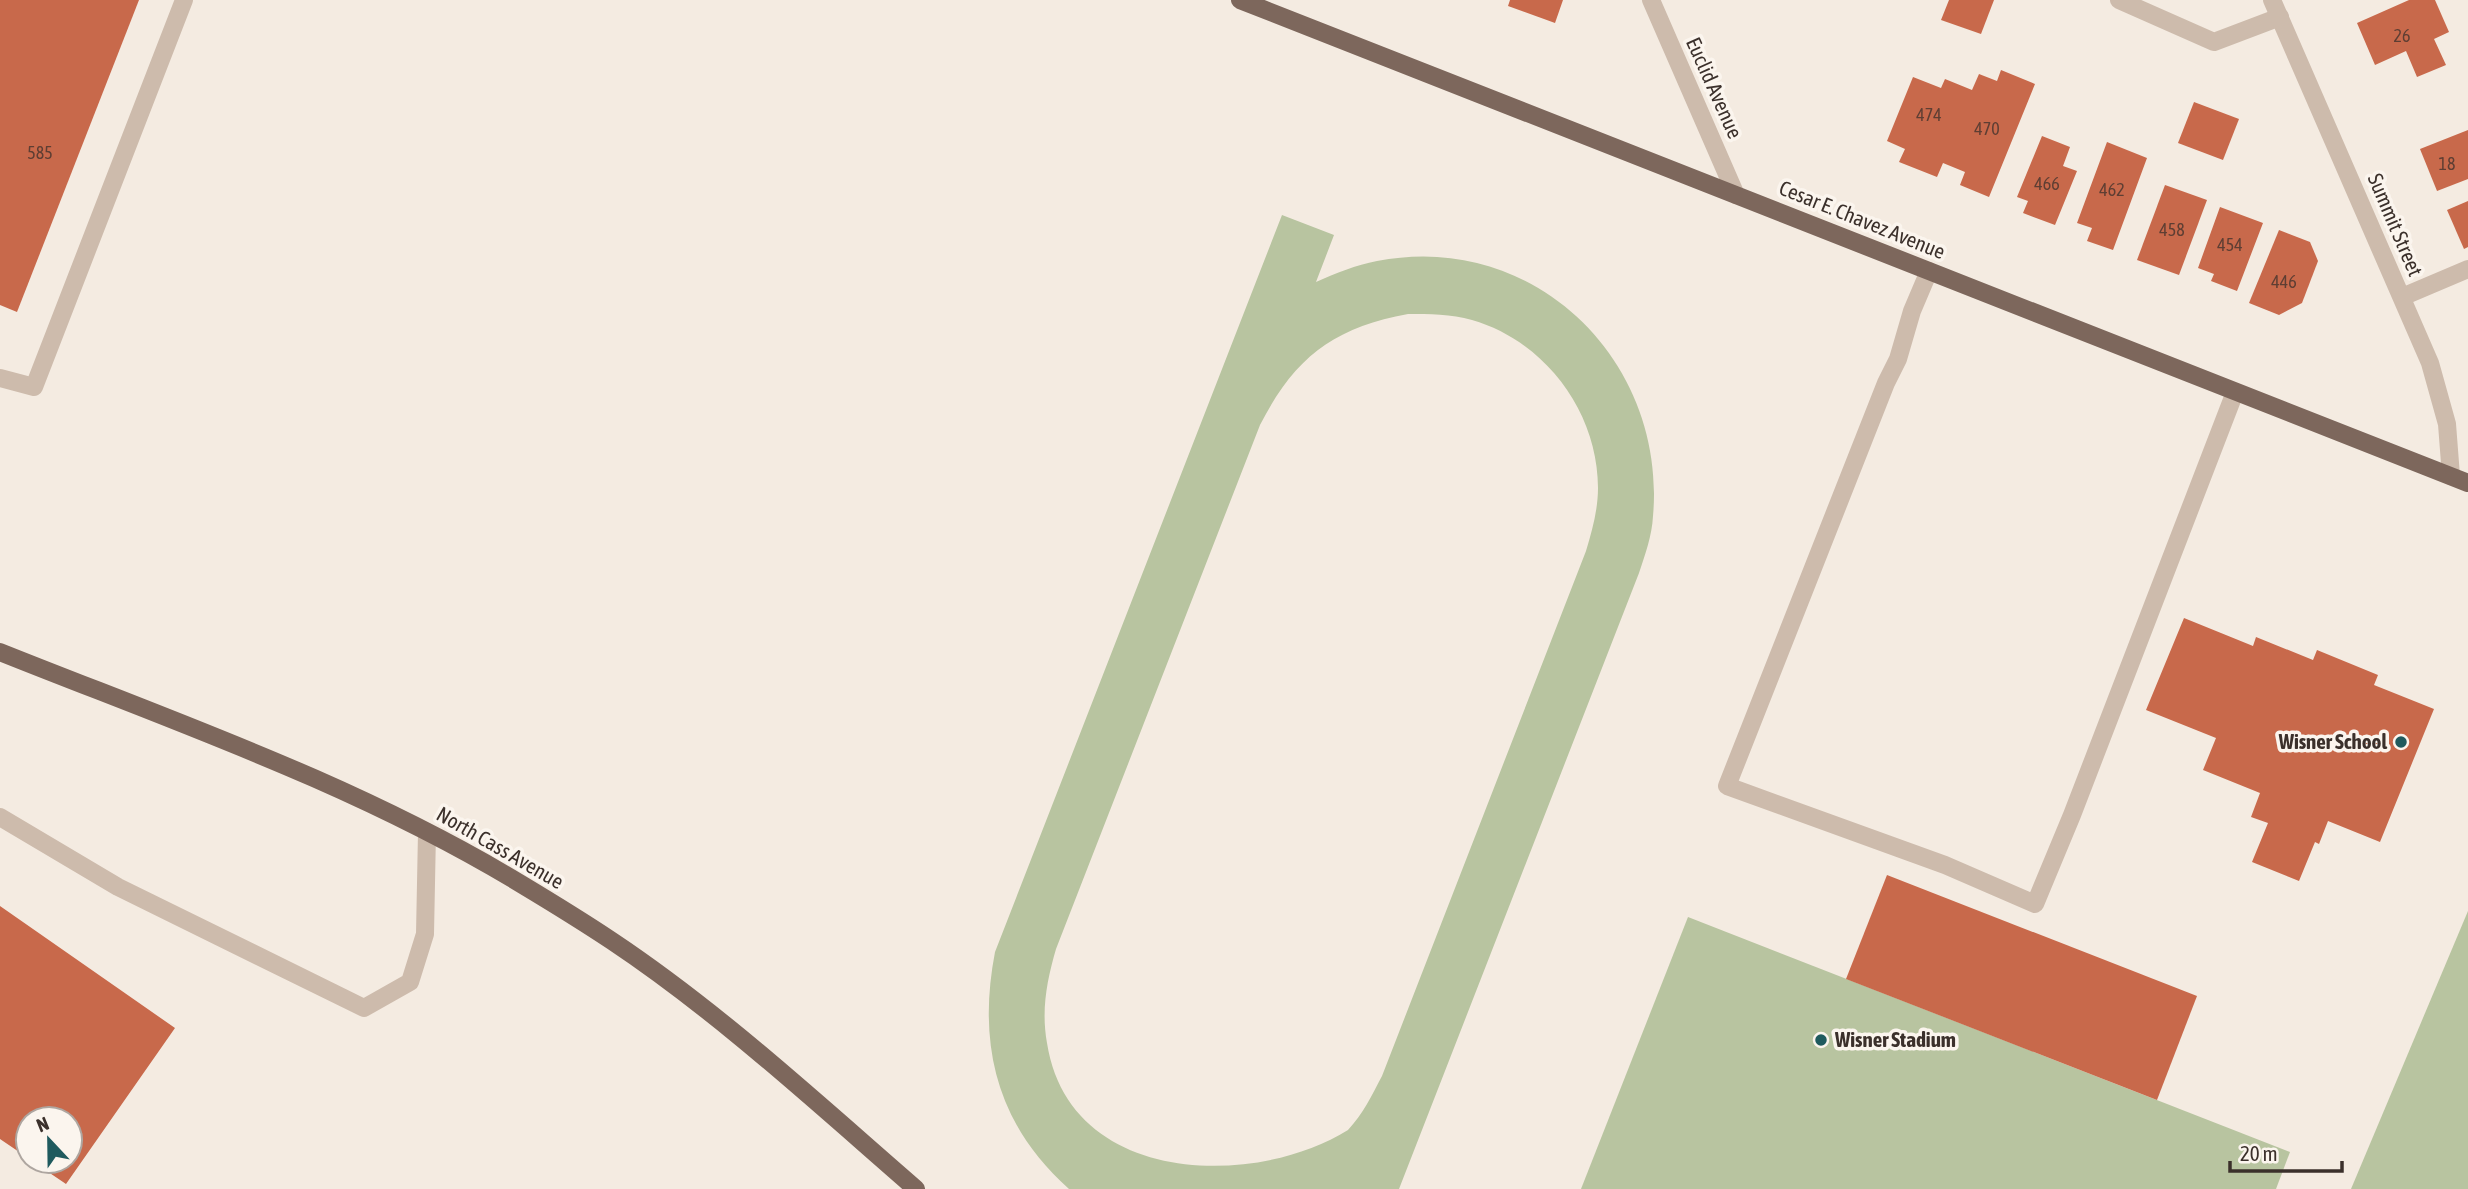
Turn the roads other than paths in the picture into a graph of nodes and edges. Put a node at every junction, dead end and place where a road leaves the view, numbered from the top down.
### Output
1 (184, 0) edge
2 (1240, 0) edge
3 (1651, 0) edge
4 (2119, 0) edge
5 (2272, 0) edge
6 (2280, 17) junction
7 (1736, 195) junction
8 (2468, 270) edge
9 (1929, 271) junction
10 (2402, 298) junction
11 (0, 378) edge
12 (2235, 392) junction
13 (2451, 476) junction
14 (2468, 483) edge
15 (0, 652) edge
16 (0, 817) edge
17 (427, 832) junction
18 (916, 1189) edge

1 - 11 street
2 - 7 main road, Cesar E. Chavez Avenue
3 - 7 street, Euclid Avenue
4 - 6 street
5 - 6 street, Summit Street
6 - 10 street, Summit Street
7 - 9 main road, Cesar E. Chavez Avenue
8 - 10 street
9 - 12 main road, Cesar E. Chavez Avenue
9 - 12 street
10 - 13 street, Summit Street
12 - 13 main road, Cesar E. Chavez Avenue
13 - 14 main road, Cesar E. Chavez Avenue
15 - 17 main road, North Cass Avenue
16 - 17 street
17 - 18 main road, North Cass Avenue

